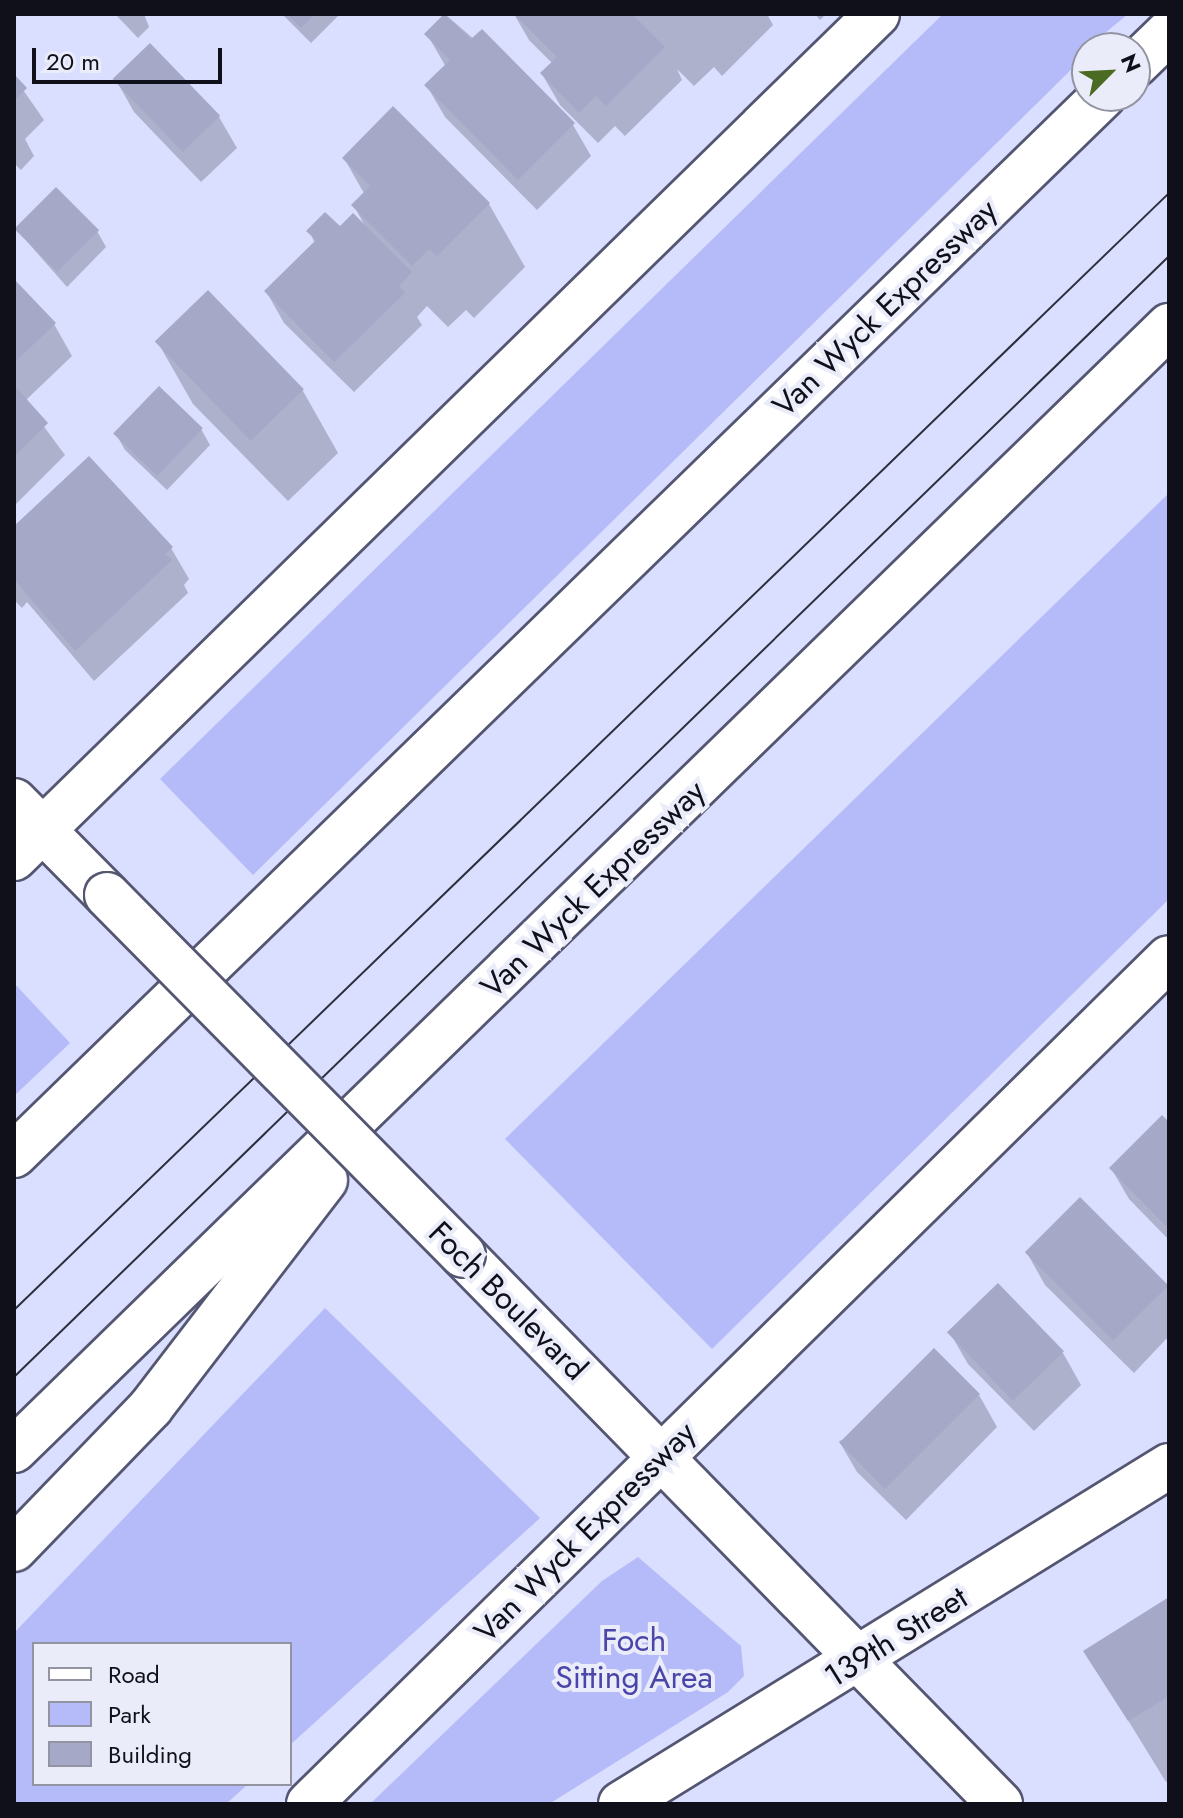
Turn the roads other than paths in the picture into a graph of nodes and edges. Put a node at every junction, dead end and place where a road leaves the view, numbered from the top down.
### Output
1 (877, 14) edge
2 (1169, 32) edge
3 (1151, 49) edge
4 (1087, 112) edge
5 (1169, 326) edge
6 (23, 830) edge
7 (1169, 958) edge
8 (417, 1061) junction
9 (14, 1155) edge
10 (14, 1450) edge
11 (662, 1457) junction
12 (1169, 1466) edge
13 (14, 1549) edge
14 (860, 1660) junction
15 (309, 1804) edge
16 (621, 1804) edge
17 (1000, 1804) edge

1 - 6 main road
2 - 3 main road
4 - 9 main road, Van Wyck Expressway
5 - 8 main road, Van Wyck Expressway
6 - 11 main road, Foch Boulevard, bridge
7 - 11 main road, Van Wyck Expressway
8 - 10 main road, Van Wyck Expressway
8 - 13 main road
11 - 14 main road, Foch Boulevard
11 - 15 main road, Van Wyck Expressway
12 - 14 main road, 139th Street
14 - 16 main road, 139th Street
14 - 17 main road, Foch Boulevard

